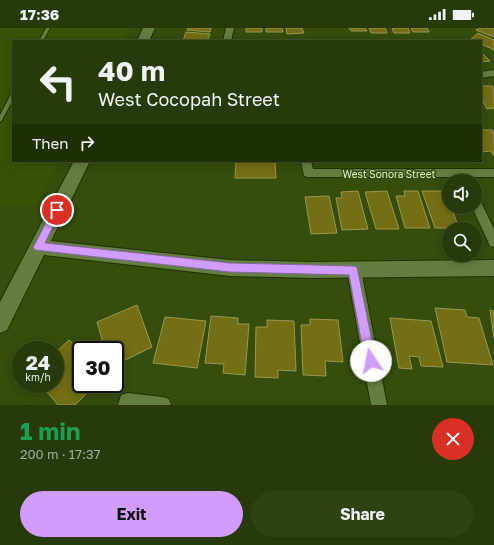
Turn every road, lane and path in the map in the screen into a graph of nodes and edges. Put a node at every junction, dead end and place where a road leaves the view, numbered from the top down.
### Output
1 (48, 28) edge
2 (149, 28) edge
3 (230, 28) edge
4 (42, 40) edge
5 (143, 40) edge
6 (227, 40) edge
7 (494, 73) edge
8 (482, 75) edge
9 (12, 97) edge
10 (0, 120) edge
11 (81, 162) edge
12 (306, 162) edge
13 (494, 173) edge
14 (482, 175) edge
15 (442, 176) edge
16 (481, 214) edge
17 (494, 242) edge
18 (38, 247) junction
19 (494, 268) edge
20 (354, 270) junction
21 (0, 323) edge
22 (127, 403) edge
23 (163, 405) edge
24 (379, 405) edge

1 - 4 lane
2 - 5 street
3 - 6 street
7 - 8 street
9 - 10 lane
11 - 18 street
12 - 15 street, West Sonora Street
13 - 14 street, West Sonora Street
16 - 17 street
18 - 20 street
18 - 21 street
19 - 20 street
20 - 24 street
22 - 23 street

